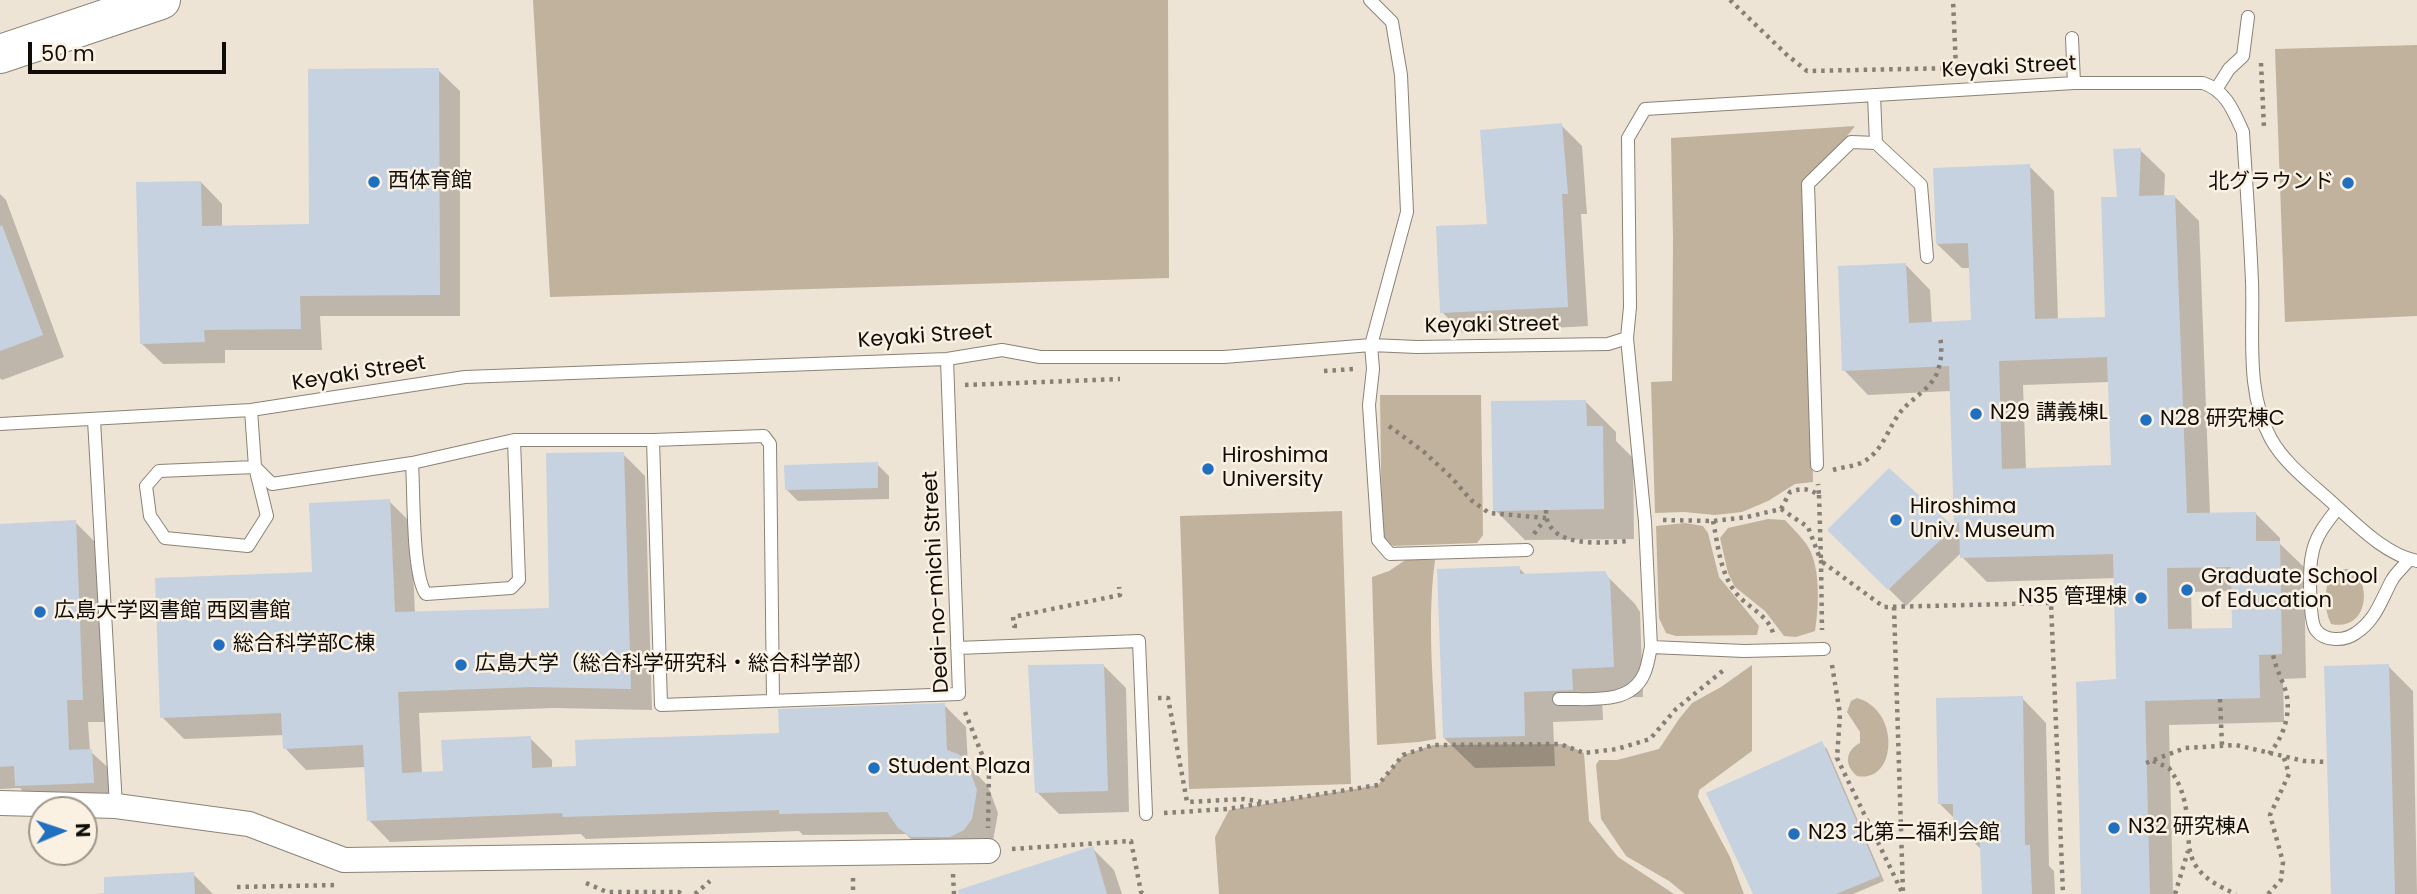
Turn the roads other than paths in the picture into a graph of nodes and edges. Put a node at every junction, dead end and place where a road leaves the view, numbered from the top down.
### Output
1 (161, 0) edge
2 (1370, 0) edge
3 (2248, 17) dead end
4 (2072, 38) dead end
5 (0, 54) edge
6 (2074, 83) junction
7 (2217, 88) junction
8 (1874, 95) junction
9 (1876, 143) junction
10 (1927, 257) dead end
11 (1627, 338) junction
12 (1371, 345) junction
13 (947, 359) junction
14 (251, 410) junction
15 (94, 420) junction
16 (0, 424) edge
17 (514, 440) junction
18 (653, 440) junction
19 (412, 463) junction
20 (1817, 465) road end
21 (255, 467) junction
22 (2338, 508) junction
23 (1527, 550) dead end
24 (2413, 560) edge
25 (1651, 647) junction
26 (957, 648) junction
27 (1824, 649) road end
28 (1559, 699) dead end
29 (773, 700) junction
30 (0, 803) edge
31 (116, 806) junction
32 (1146, 814) road end
33 (988, 851) road end

1 - 5 main road
2 - 12 lane
3 - 7 lane
4 - 6 lane
6 - 7 lane, Keyaki Street
6 - 8 lane, Keyaki Street
7 - 22 lane
8 - 9 lane
8 - 11 lane, Keyaki Street
9 - 10 lane
9 - 20 lane
11 - 12 lane, Keyaki Street
11 - 25 lane
12 - 13 lane, Keyaki Street
12 - 23 lane
13 - 14 lane, Keyaki Street
13 - 26 lane, Deai-no-michi Street
14 - 15 lane, Keyaki Street
14 - 21 lane
15 - 16 lane, Keyaki Street
15 - 31 lane
17 - 18 lane
17 - 19 lane
17 - 19 lane
18 - 29 lane
18 - 29 lane
19 - 21 lane
21 - 21 lane
22 - 24 lane
22 - 24 lane
25 - 27 lane
25 - 28 lane
26 - 29 lane, Deai-no-michi Street
26 - 32 lane
30 - 31 street
31 - 33 street

